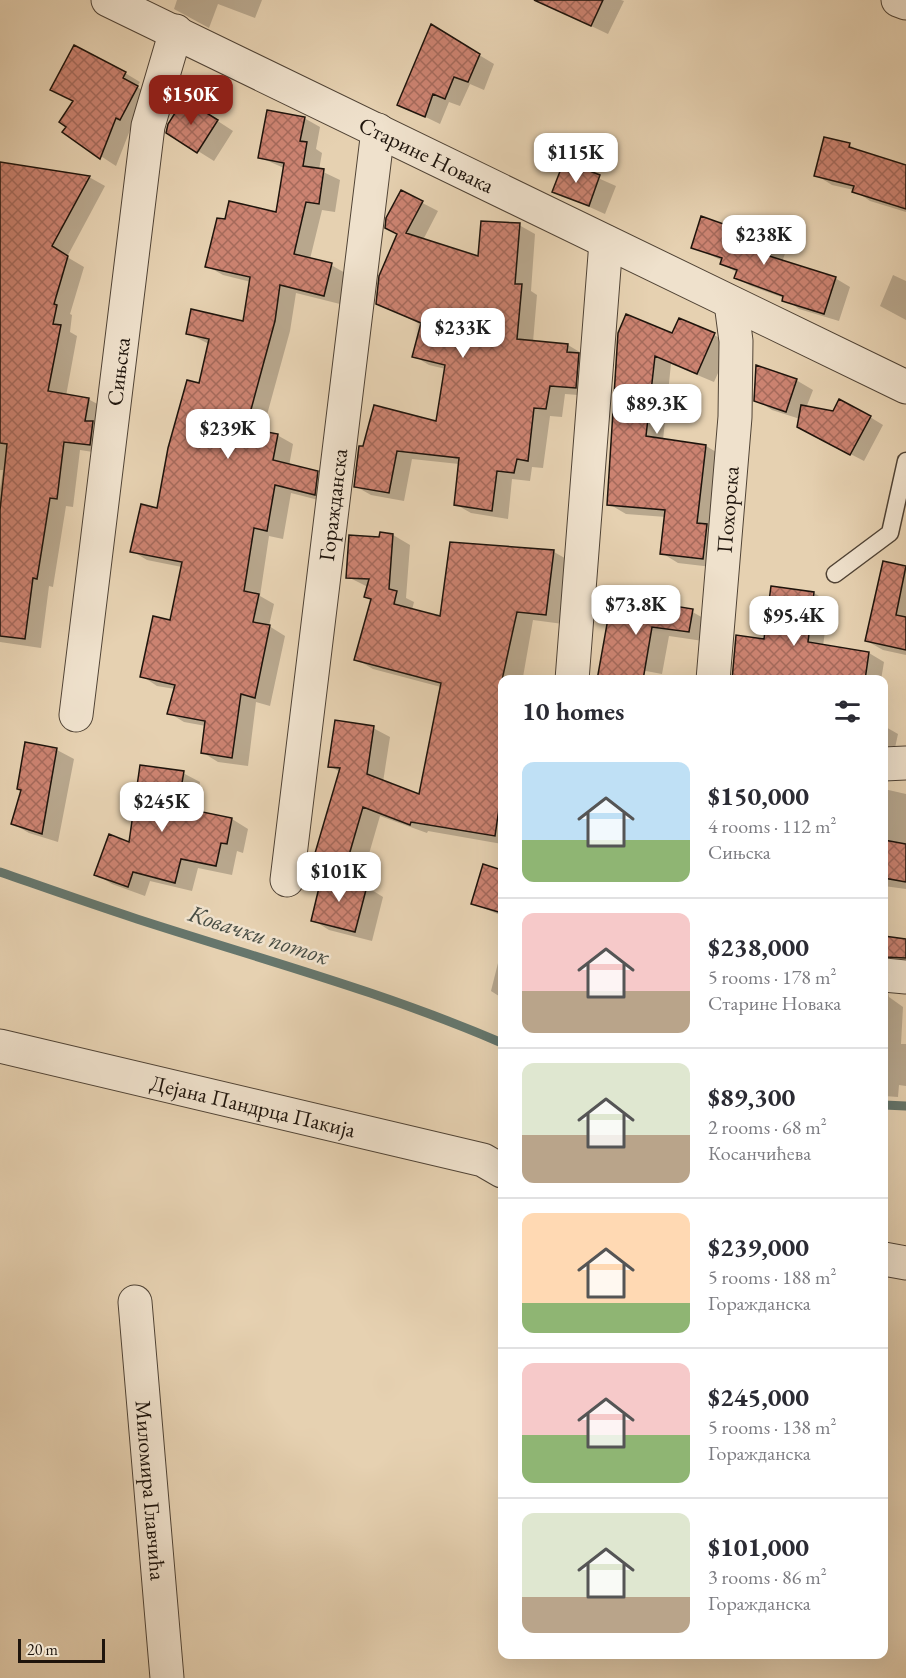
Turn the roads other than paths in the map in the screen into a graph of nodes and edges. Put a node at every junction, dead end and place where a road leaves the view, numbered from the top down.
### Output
1 (108, 0) edge
2 (898, 0) edge
3 (906, 3) edge
4 (176, 31) junction
5 (378, 130) junction
6 (606, 242) junction
7 (731, 303) junction
8 (906, 387) edge
9 (906, 461) edge
10 (836, 574) dead end
11 (572, 675) edge
12 (713, 675) edge
13 (76, 715) dead end
14 (906, 763) edge
15 (888, 764) edge
16 (287, 880) dead end
17 (888, 975) edge
18 (906, 977) edge
19 (0, 1046) edge
20 (498, 1169) edge
21 (888, 1260) edge
22 (906, 1263) edge
23 (135, 1302) dead end
24 (167, 1678) edge

1 - 4 street, Старине Новака
2 - 3 street
4 - 5 street, Старине Новака
4 - 13 street, Сињска
5 - 6 street, Старине Новака
5 - 16 street, Горажданска
6 - 7 street, Старине Новака
6 - 11 street
7 - 8 street, Старине Новака
7 - 12 street, Похорска
9 - 10 lane
14 - 15 street
17 - 18 street
19 - 20 street, Дејана Пандрца Пакија
21 - 22 street
23 - 24 street, Миломира Главчића

